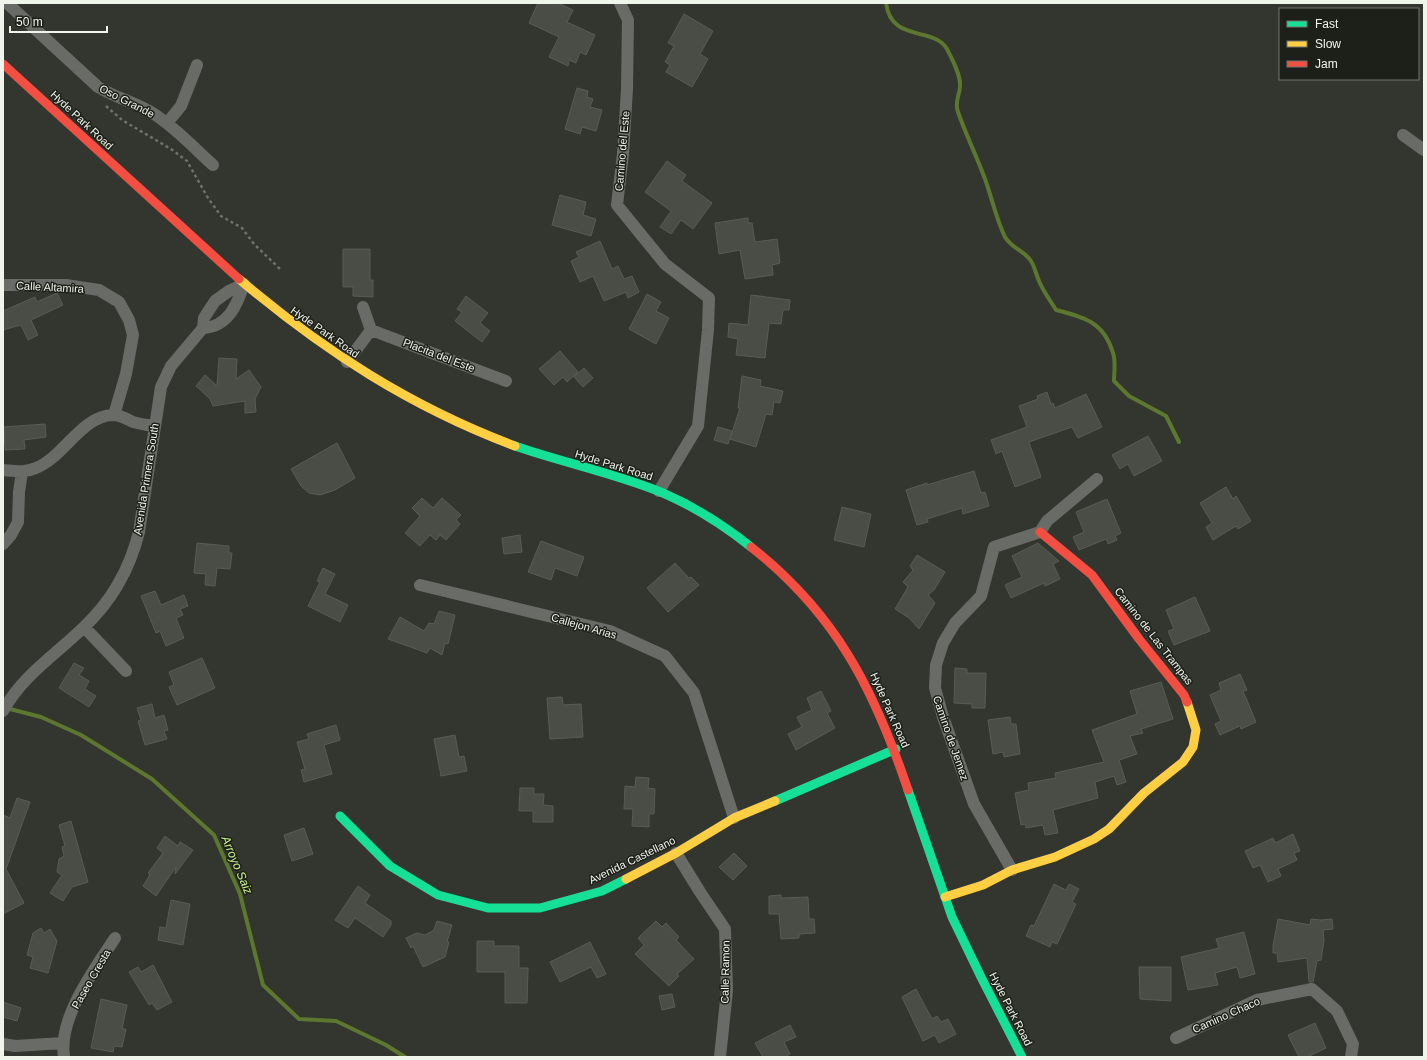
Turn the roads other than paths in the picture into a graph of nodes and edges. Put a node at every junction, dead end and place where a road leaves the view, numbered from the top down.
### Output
1 (7, 3) edge
2 (620, 3) edge
3 (3, 64) edge
4 (197, 65) dead end
5 (167, 123) junction
6 (1403, 136) dead end
7 (1424, 150) edge
8 (213, 165) dead end
9 (244, 284) junction
10 (3, 285) edge
11 (363, 307) dead end
12 (203, 328) junction
13 (371, 330) junction
14 (347, 362) junction
15 (506, 381) dead end
16 (114, 415) junction
17 (154, 426) junction
18 (3, 470) edge
19 (22, 472) junction
20 (1097, 478) dead end
21 (659, 491) junction
22 (1040, 532) junction
23 (3, 544) edge
24 (420, 584) dead end
25 (84, 627) junction
26 (126, 671) dead end
27 (3, 711) edge
28 (896, 749) junction
29 (340, 816) dead end
30 (734, 818) junction
31 (676, 853) junction
32 (1012, 870) junction
33 (944, 897) junction
34 (115, 938) dead end
35 (1176, 1038) dead end
36 (63, 1043) junction
37 (3, 1044) edge
38 (64, 1057) edge
39 (720, 1057) edge
40 (1022, 1057) edge
41 (1351, 1057) edge

1 - 5 street, Oso Grande
2 - 21 street, Camino del Este
3 - 9 main road, Hyde Park Road
4 - 5 street
5 - 8 street, Oso Grande
6 - 7 street
9 - 12 street, Avenida Primera South
9 - 12 street, Avenida Primera South
9 - 14 main road, Hyde Park Road
10 - 16 street, Calle Altamira
11 - 13 street
12 - 17 street, Avenida Primera South
13 - 14 street
13 - 15 street, Placita del Este
14 - 21 main road, Hyde Park Road
16 - 17 street
16 - 19 street
17 - 25 street, Avenida Primera South
18 - 19 street
19 - 23 street
20 - 22 street
21 - 28 main road, Hyde Park Road
22 - 32 street, Camino de Jemez
22 - 32 main road, Camino de Las Trampas
24 - 30 street, Callejon Arias
25 - 26 street
25 - 27 street, Avenida Primera South
28 - 30 main road, Avenida Castellano
28 - 33 main road, Hyde Park Road
29 - 31 main road, Avenida Castellano
30 - 31 main road, Avenida Castellano
31 - 39 street, Calle Ramon
32 - 33 main road, Camino de Las Trampas
33 - 40 main road, Hyde Park Road
34 - 36 street, Paseo Cresta
35 - 41 street, Camino Chaco
36 - 37 street
36 - 38 street, Paseo Cresta

